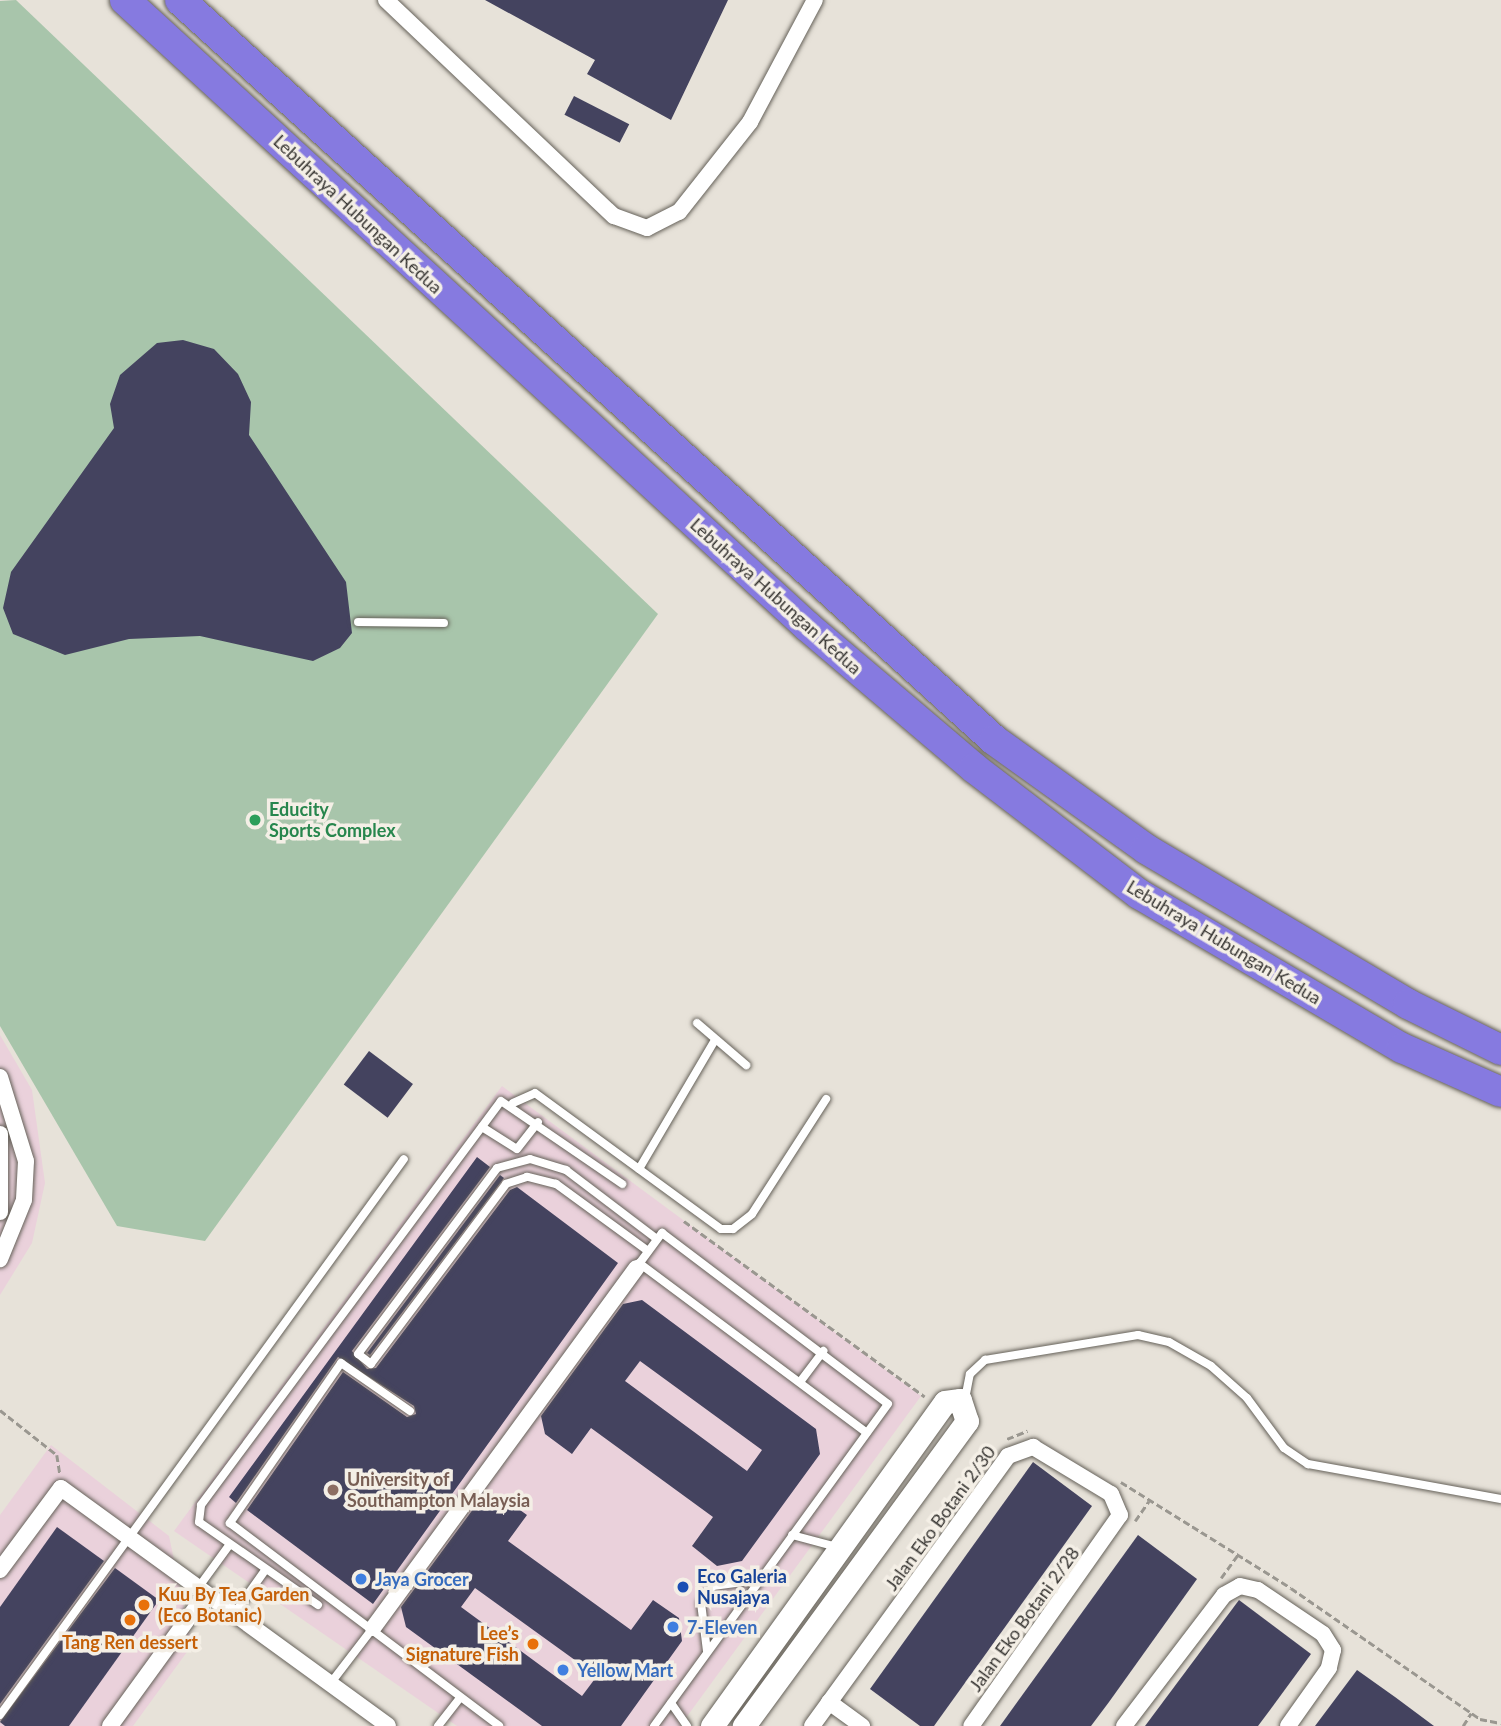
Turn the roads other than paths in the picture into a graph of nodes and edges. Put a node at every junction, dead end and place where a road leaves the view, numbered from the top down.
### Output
1 (125, 0) edge
2 (180, 0) edge
3 (386, 0) edge
4 (815, 0) edge
5 (358, 622) dead end
6 (444, 623) dead end
7 (697, 1023) dead end
8 (715, 1040) junction
9 (1501, 1050) edge
10 (746, 1065) dead end
11 (0, 1077) edge
12 (1501, 1092) edge
13 (826, 1099) dead end
14 (513, 1103) junction
15 (538, 1122) junction
16 (482, 1128) junction
17 (0, 1134) edge
18 (404, 1159) dead end
19 (639, 1169) junction
20 (622, 1184) dead end
21 (0, 1212) edge
22 (660, 1236) junction
23 (648, 1251) junction
24 (0, 1259) edge
25 (637, 1266) junction
26 (823, 1351) junction
27 (800, 1382) junction
28 (964, 1402) junction
29 (410, 1411) dead end
30 (867, 1433) junction
31 (1501, 1499) edge
32 (1109, 1534) joint
33 (792, 1535) junction
34 (127, 1536) junction
35 (230, 1544) junction
36 (839, 1548) junction
37 (266, 1569) junction
38 (0, 1570) edge
39 (758, 1580) junction
40 (202, 1591) junction
41 (318, 1605) dead end
42 (234, 1614) junction
43 (373, 1628) junction
44 (707, 1651) junction
45 (330, 1684) junction
46 (460, 1698) junction
47 (829, 1702) junction
48 (671, 1703) junction
49 (0, 1715) edge
50 (110, 1726) edge
51 (388, 1726) edge
52 (438, 1726) edge
53 (499, 1726) edge
54 (654, 1726) edge
55 (687, 1726) edge
56 (712, 1726) edge
57 (744, 1726) edge
58 (812, 1726) edge
59 (862, 1726) edge
60 (971, 1726) edge
61 (1124, 1726) edge
62 (1287, 1726) edge

1 - 12 highway, Lebuhraya Hubungan Kedua
2 - 9 highway, Lebuhraya Hubungan Kedua
3 - 4 street
5 - 6 lane
7 - 8 lane
8 - 10 lane
8 - 19 lane
11 - 24 street
13 - 19 lane
14 - 15 lane
14 - 16 lane
14 - 19 lane
15 - 16 lane
15 - 20 lane
16 - 35 lane
17 - 21 street
18 - 34 lane
22 - 23 lane
22 - 23 lane
22 - 26 lane
23 - 25 lane
25 - 27 lane
25 - 43 street
26 - 27 lane
26 - 30 lane
27 - 30 lane
28 - 31 lane
28 - 36 street
28 - 57 street
29 - 43 lane
30 - 33 lane
32 - 47 street, Jalan Eko Botani 2/30
32 - 60 street, Jalan Eko Botani 2/28
33 - 36 lane
33 - 39 lane
34 - 38 street
34 - 40 street
34 - 49 lane
35 - 37 lane
35 - 40 lane
36 - 56 street
37 - 41 lane
37 - 42 lane
39 - 44 lane
39 - 44 lane
40 - 42 street
40 - 50 street
42 - 45 street
43 - 45 lane
43 - 46 lane
44 - 48 lane
45 - 51 street
46 - 52 lane
46 - 53 lane
47 - 58 street
47 - 59 street
48 - 54 lane
48 - 55 lane
61 - 62 street

